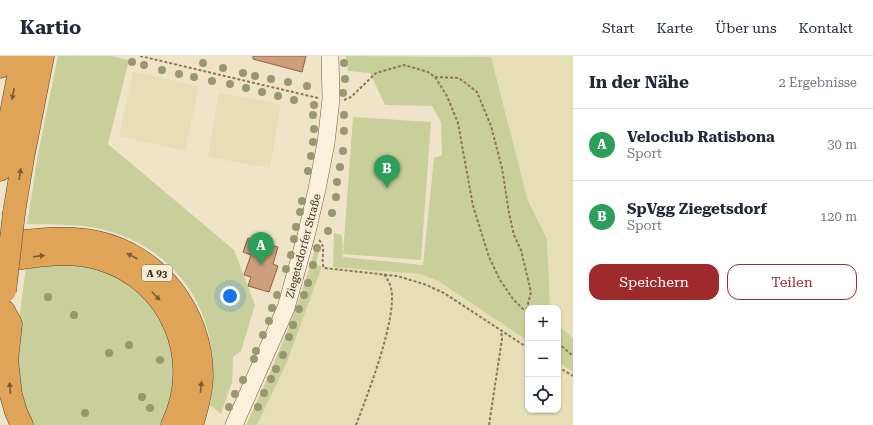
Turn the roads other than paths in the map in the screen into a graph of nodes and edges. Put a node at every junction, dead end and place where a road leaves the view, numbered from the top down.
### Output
1 (6, 56) edge
2 (22, 56) edge
3 (43, 56) edge
4 (330, 56) edge
5 (0, 67) edge
6 (0, 170) edge
7 (0, 244) edge
8 (0, 261) edge
9 (4, 301) junction
10 (0, 347) edge
11 (22, 425) edge
12 (172, 425) edge
13 (192, 425) edge
14 (234, 425) edge

1 - 5 highway
2 -> 6 highway
9 -> 3 highway, bridge
4 - 14 street, Ziegetsdorfer Straße
13 -> 7 highway, A 93
8 -> 12 highway, A 93
9 - 10 highway
11 -> 9 highway

